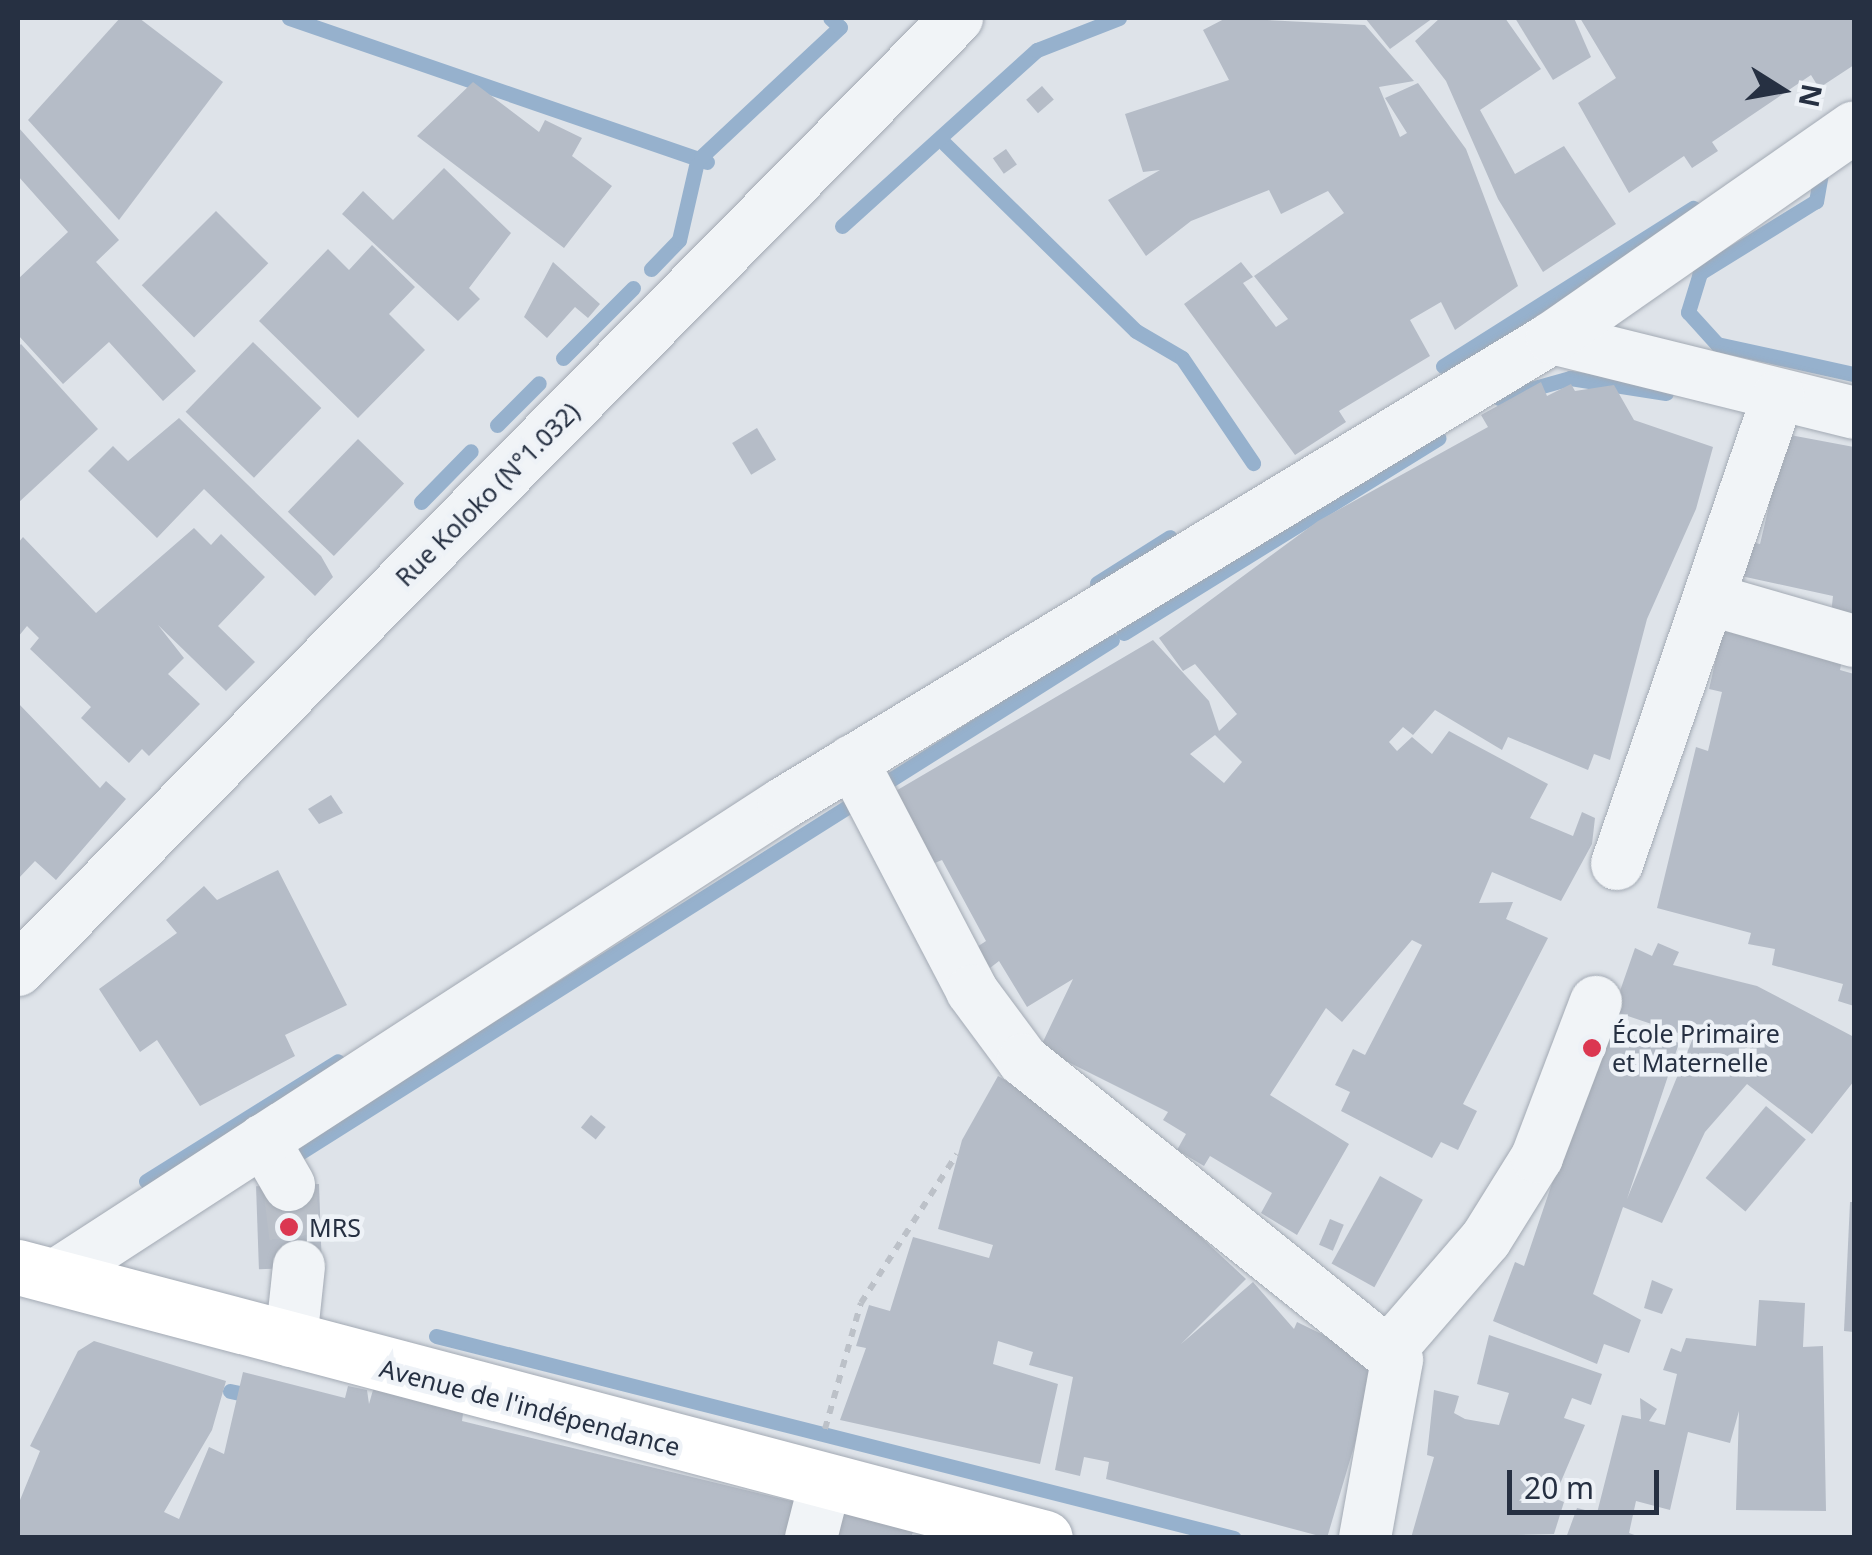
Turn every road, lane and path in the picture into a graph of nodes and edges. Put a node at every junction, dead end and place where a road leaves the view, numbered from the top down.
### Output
1 (931, 26) edge
2 (1854, 127) edge
3 (1552, 338) junction
4 (1778, 396) junction
5 (1854, 413) edge
6 (1712, 600) junction
7 (1854, 641) edge
8 (852, 761) junction
9 (1618, 864) dead end
10 (18, 970) edge
11 (1596, 1002) dead end
12 (263, 1140) junction
13 (957, 1154) dead end
14 (288, 1185) tunnel mouth
15 (299, 1266) tunnel mouth
16 (35, 1272) edge
17 (291, 1341) junction
18 (1389, 1351) junction
19 (814, 1502) edge
20 (1045, 1538) edge
21 (1365, 1538) edge

1 - 10 street, Rue Koloko (N°1.032)
2 - 3 street
3 - 4 street
3 - 8 street
4 - 5 street
4 - 6 street
6 - 7 street
6 - 9 street
8 - 12 street
8 - 18 street
11 - 18 street
12 - 14 street
12 - 16 street
13 - 19 path
15 - 17 street
16 - 17 main road, Avenue de l'indépendance
17 - 19 main road, Avenue de l'indépendance
18 - 21 street
19 - 20 main road, Avenue de l'indépendance

